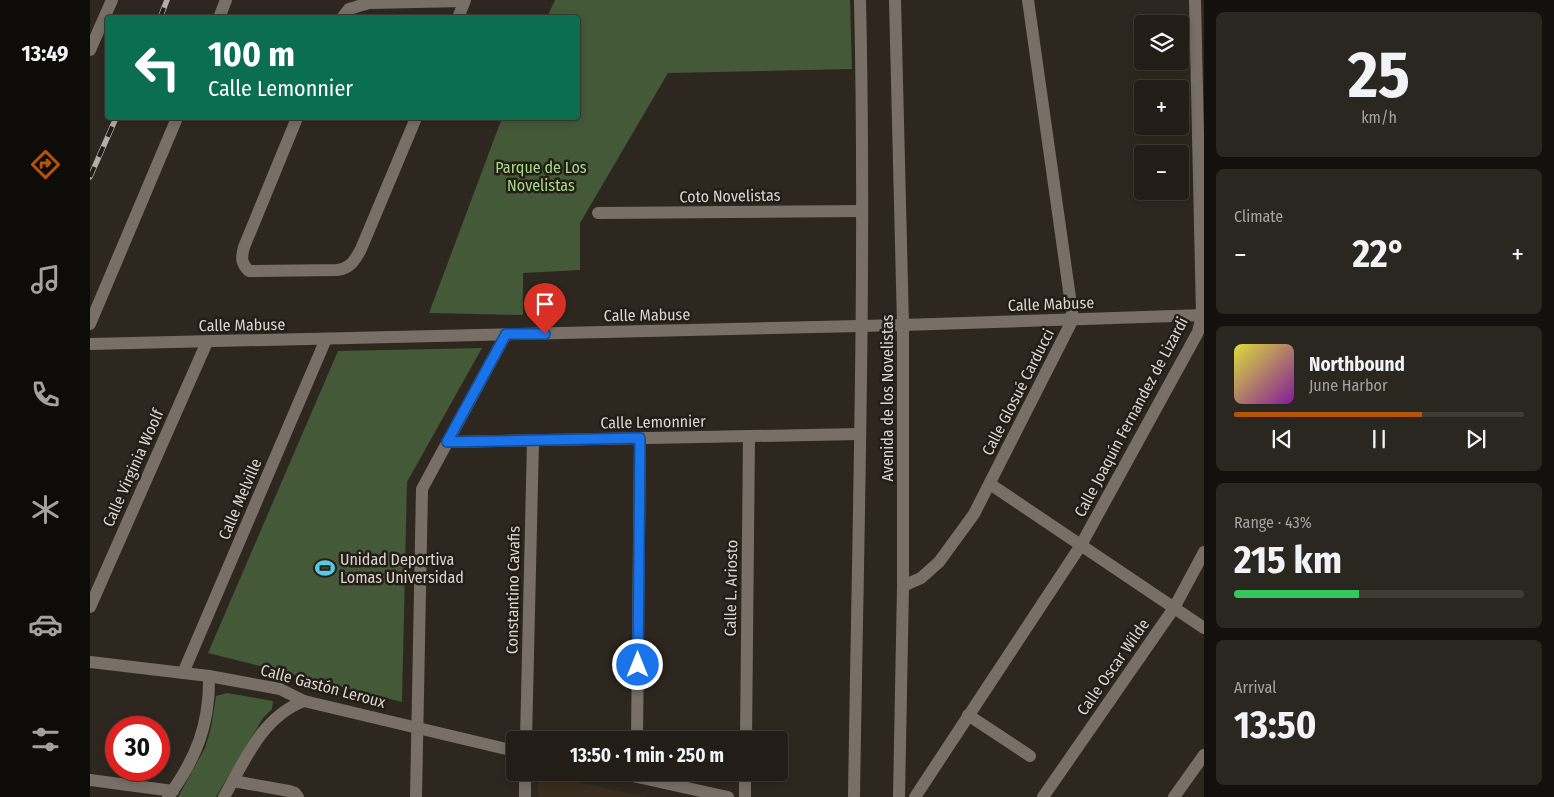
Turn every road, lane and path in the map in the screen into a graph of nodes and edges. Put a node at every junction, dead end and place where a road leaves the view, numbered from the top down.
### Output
1 (112, 0) edge
2 (226, 0) edge
3 (465, 0) edge
4 (860, 0) edge
5 (895, 0) edge
6 (1028, 0) edge
7 (1195, 0) edge
8 (105, 15) edge
9 (220, 15) edge
10 (344, 15) edge
11 (459, 15) edge
12 (105, 16) edge
13 (90, 50) edge
14 (176, 120) edge
15 (296, 120) edge
16 (415, 120) edge
17 (862, 211) junction
18 (598, 213) dead end
19 (1203, 315) edge
20 (1073, 319) junction
21 (90, 324) edge
22 (903, 325) junction
23 (862, 326) junction
24 (506, 334) junction
25 (326, 339) junction
26 (207, 342) junction
27 (90, 344) edge
28 (860, 434) junction
29 (749, 436) junction
30 (640, 438) junction
31 (533, 441) junction
32 (447, 442) junction
33 (990, 484) junction
34 (1080, 545) junction
35 (1204, 552) edge
36 (903, 586) junction
37 (90, 607) edge
38 (1174, 608) junction
39 (1204, 628) edge
40 (90, 662) edge
41 (183, 673) junction
42 (209, 676) junction
43 (304, 701) junction
44 (968, 715) junction
45 (418, 728) junction
46 (526, 731) edge
47 (637, 731) edge
48 (746, 731) edge
49 (506, 749) edge
50 (1204, 755) edge
51 (1030, 756) dead end
52 (90, 780) edge
53 (233, 781) junction
54 (525, 781) edge
55 (662, 781) edge
56 (745, 781) edge
57 (170, 794) edge
58 (224, 797) edge
59 (298, 797) edge
60 (416, 797) edge
61 (525, 797) edge
62 (728, 797) edge
63 (745, 797) edge
64 (854, 797) edge
65 (899, 797) edge
66 (915, 797) edge
67 (1043, 797) edge
68 (1174, 797) edge

1 - 8 street
2 - 9 street
3 - 10 street
3 - 11 street
4 - 17 street, Avenida de los Novelistas
5 - 22 street, Avenida de los Novelistas
6 - 20 street, Calle Glosué Carducci
7 - 19 street, Calle Joaquín Fernandez de Lizardi
12 - 13 street
14 - 21 street
15 - 16 street
17 - 18 street, Coto Novelistas
17 - 23 street, Avenida de los Novelistas
19 - 20 street, Calle Mabuse
19 - 34 street, Calle Joaquín Fernandez de Lizardi
20 - 22 street, Calle Mabuse
20 - 33 street, Calle Glosué Carducci
22 - 23 street, Calle Mabuse
22 - 36 street, Avenida de los Novelistas
23 - 24 street, Calle Mabuse
23 - 28 street, Avenida de los Novelistas
24 - 25 street, Calle Mabuse
24 - 32 street
25 - 26 street, Calle Mabuse
25 - 41 street, Calle Melville
26 - 27 street, Calle Mabuse
26 - 37 street, Calle Virginia Woolf
28 - 29 street, Calle Lemonnier
28 - 64 street, Avenida de los Novelistas
29 - 30 street, Calle Lemonnier
29 - 48 street, Calle L. Ariosto
30 - 31 street, Calle Lemonnier
30 - 47 street
31 - 32 street, Calle Lemonnier
31 - 46 street, Constantino Cavafis
32 - 45 street
33 - 34 street
33 - 36 street, Calle Glosué Carducci
34 - 38 street
34 - 44 street, Calle Joaquín Fernandez de Lizardi
35 - 38 street, Calle Oscar Wilde
36 - 65 street, Avenida de los Novelistas
38 - 39 street
38 - 67 street, Calle Oscar Wilde
40 - 41 street, Calle Gastón Leroux
41 - 42 street, Calle Gastón Leroux
42 - 43 street, Calle Gastón Leroux
42 - 57 street
43 - 45 street, Calle Gastón Leroux
43 - 53 street
44 - 51 street
44 - 66 street, Calle Joaquín Fernandez de Lizardi
45 - 49 street, Calle Gastón Leroux
45 - 60 street
50 - 68 street
52 - 57 street
53 - 58 street
53 - 59 street
54 - 61 street
55 - 62 street
56 - 63 street

